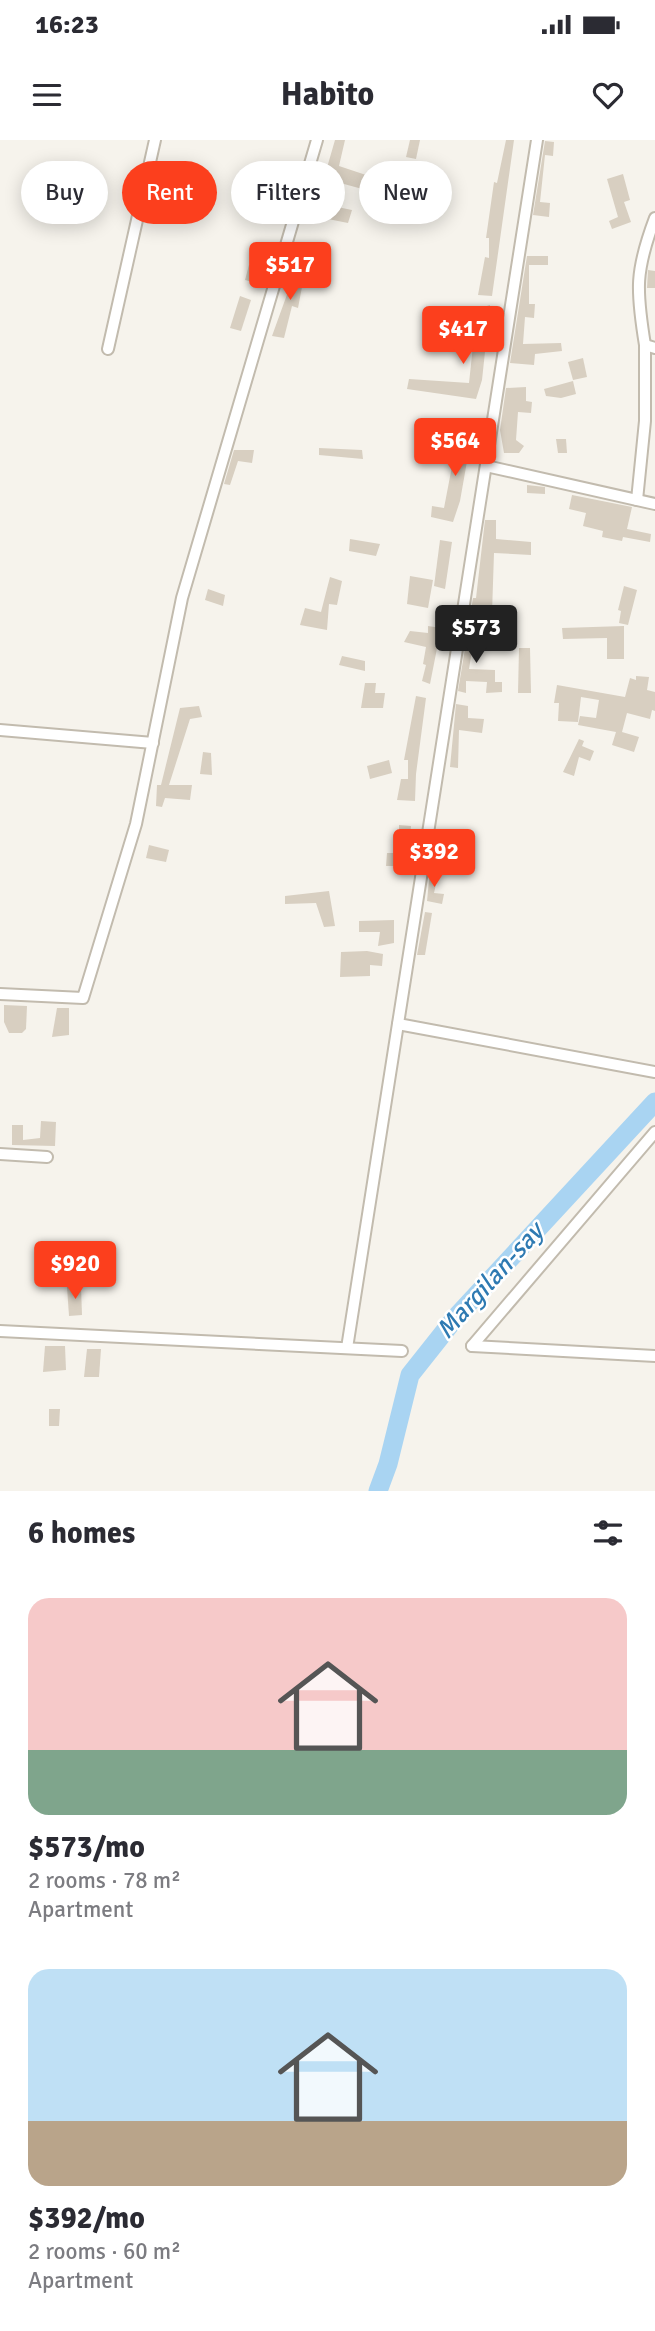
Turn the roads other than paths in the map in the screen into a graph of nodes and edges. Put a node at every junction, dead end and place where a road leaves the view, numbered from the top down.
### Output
1 (155, 140) edge
2 (317, 140) edge
3 (537, 140) edge
4 (655, 218) edge
5 (650, 346) edge
6 (108, 349) dead end
7 (486, 466) junction
8 (637, 500) junction
9 (655, 504) edge
10 (0, 730) edge
11 (153, 743) junction
12 (0, 993) edge
13 (398, 1024) junction
14 (655, 1072) edge
15 (655, 1132) edge
16 (0, 1154) edge
17 (47, 1157) dead end
18 (0, 1331) edge
19 (347, 1348) junction
20 (402, 1351) dead end
21 (655, 1356) edge

1 - 6 street
2 - 11 street
3 - 7 street
4 - 5 street
5 - 8 street
7 - 8 street
7 - 13 street
8 - 9 street
10 - 11 street
11 - 12 street
13 - 14 street
13 - 19 street
15 - 21 street
16 - 17 street
18 - 19 street
19 - 20 street

